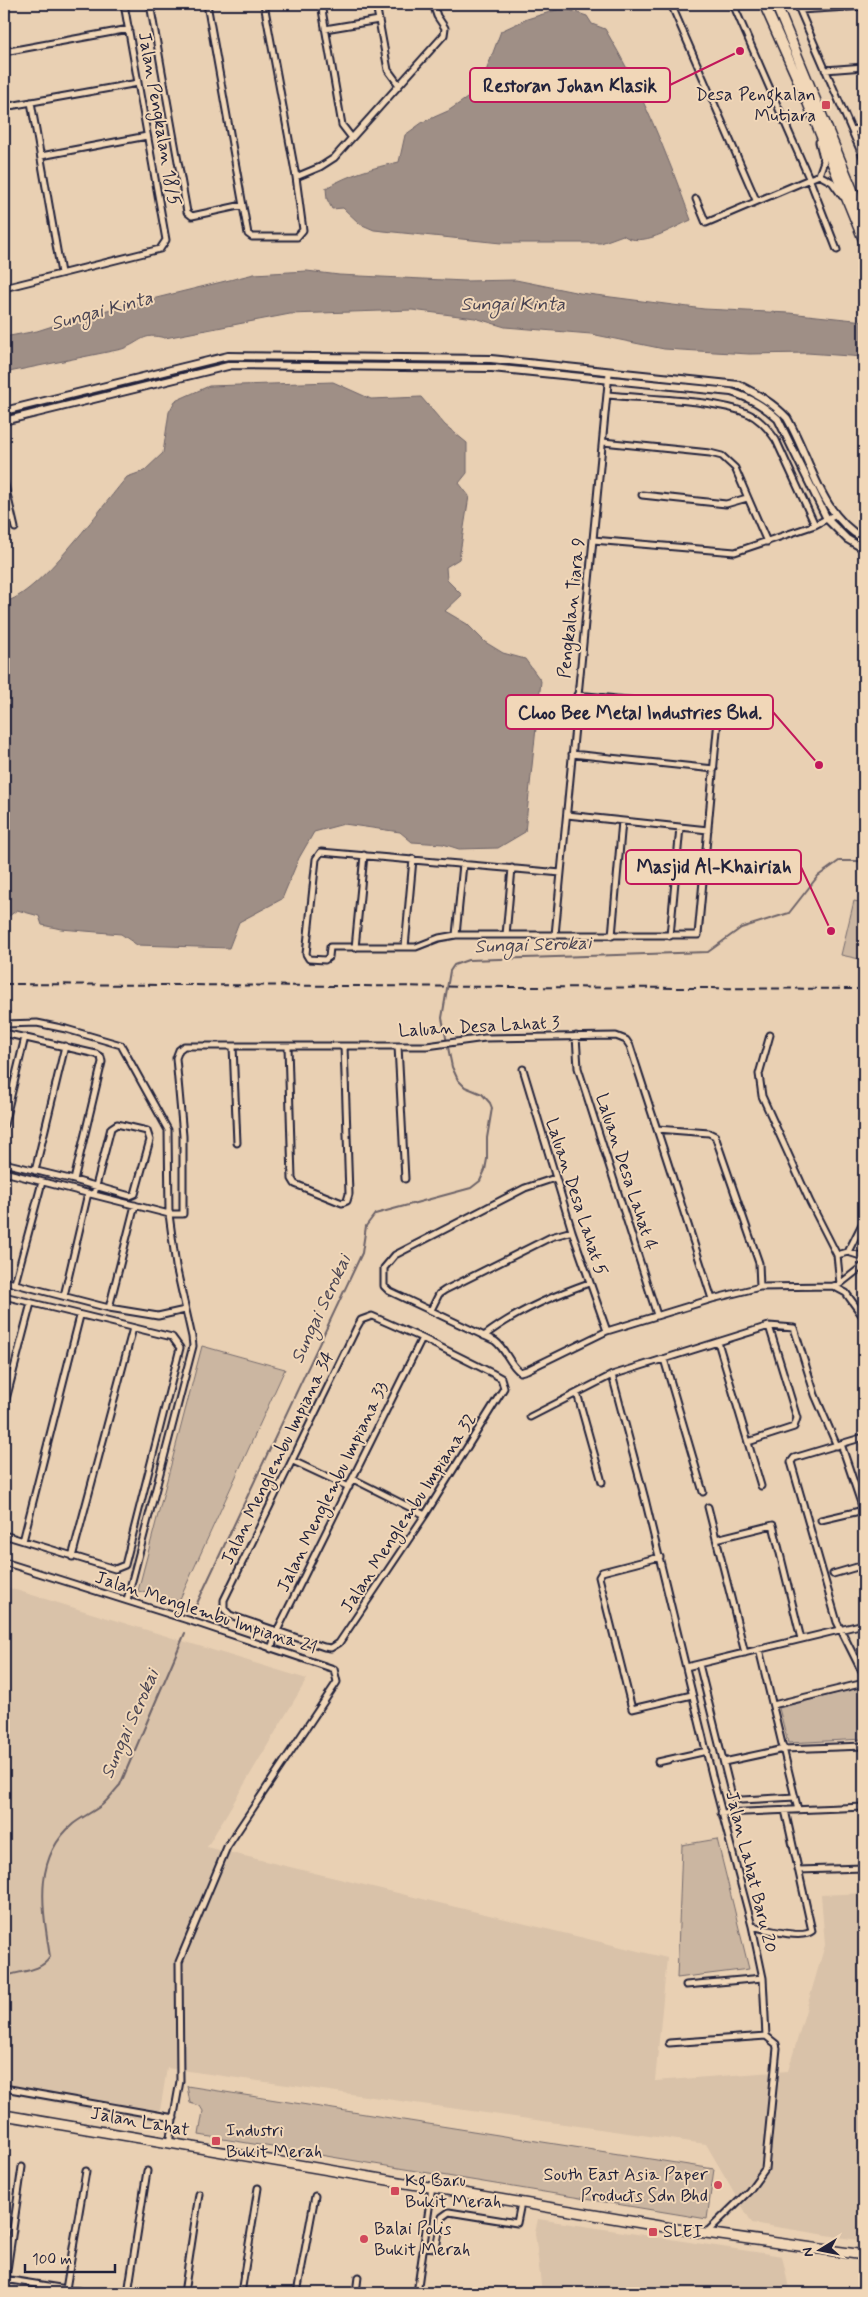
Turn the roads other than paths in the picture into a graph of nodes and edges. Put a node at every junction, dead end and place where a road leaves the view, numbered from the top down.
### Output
1 (124, 4) edge
2 (150, 4) edge
3 (207, 4) edge
4 (264, 4) edge
5 (320, 4) edge
6 (376, 4) edge
7 (433, 4) edge
8 (672, 4) edge
9 (733, 4) edge
10 (764, 4) edge
11 (771, 4) edge
12 (776, 4) edge
13 (797, 4) edge
14 (864, 6) edge
15 (800, 10) junction
16 (379, 20) junction
17 (128, 29) junction
18 (325, 29) junction
19 (4, 52) edge
20 (786, 54) junction
21 (864, 67) edge
22 (826, 70) junction
23 (138, 83) junction
24 (399, 85) junction
25 (805, 96) junction
26 (31, 102) junction
27 (4, 107) edge
28 (864, 127) edge
29 (852, 130) junction
30 (147, 136) junction
31 (352, 138) junction
32 (41, 156) junction
33 (864, 159) edge
34 (819, 175) junction
35 (296, 177) junction
36 (809, 178) junction
37 (696, 199) dead end
38 (756, 200) junction
39 (242, 205) junction
40 (853, 214) junction
41 (864, 218) edge
42 (864, 242) edge
43 (836, 250) dead end
44 (62, 273) junction
45 (4, 281) edge
46 (4, 288) edge
47 (610, 373) junction
48 (609, 381) junction
49 (608, 395) junction
50 (4, 411) edge
51 (4, 421) edge
52 (603, 442) junction
53 (4, 481) edge
54 (642, 496) dead end
55 (747, 498) junction
56 (834, 515) junction
57 (827, 519) junction
58 (815, 525) junction
59 (15, 528) dead end
60 (864, 539) edge
61 (593, 540) junction
62 (766, 542) junction
63 (864, 549) edge
64 (578, 694) junction
65 (572, 754) junction
66 (714, 769) junction
67 (567, 815) junction
68 (622, 821) junction
69 (680, 827) junction
70 (708, 830) junction
71 (364, 855) junction
72 (413, 859) junction
73 (463, 864) junction
74 (512, 868) junction
75 (561, 873) junction
76 (456, 935) junction
77 (506, 935) junction
78 (555, 935) junction
79 (612, 936) junction
80 (670, 936) junction
81 (355, 948) junction
82 (405, 948) junction
83 (4, 1024) edge
84 (4, 1033) edge
85 (770, 1035) dead end
86 (25, 1036) junction
87 (576, 1036) junction
88 (65, 1046) junction
89 (233, 1046) junction
90 (288, 1046) junction
91 (344, 1046) junction
92 (398, 1046) junction
93 (523, 1069) dead end
94 (4, 1125) edge
95 (657, 1129) junction
96 (237, 1143) dead end
97 (4, 1162) edge
98 (35, 1171) junction
99 (4, 1172) edge
100 (555, 1178) junction
101 (405, 1179) dead end
102 (74, 1180) junction
103 (42, 1182) junction
104 (96, 1186) junction
105 (91, 1194) junction
106 (135, 1205) junction
107 (170, 1214) junction
108 (864, 1220) edge
109 (572, 1231) junction
110 (848, 1252) junction
111 (837, 1255) junction
112 (864, 1257) edge
113 (864, 1264) edge
114 (4, 1281) edge
115 (14, 1283) junction
116 (589, 1283) junction
117 (840, 1284) junction
118 (833, 1286) junction
119 (760, 1287) junction
120 (4, 1296) edge
121 (64, 1296) junction
122 (712, 1299) junction
123 (31, 1303) junction
124 (109, 1308) junction
125 (184, 1310) junction
126 (431, 1310) junction
127 (658, 1315) junction
128 (80, 1316) junction
129 (864, 1318) edge
130 (769, 1326) junction
131 (133, 1328) junction
132 (607, 1331) junction
133 (484, 1336) junction
134 (422, 1338) junction
135 (718, 1342) junction
136 (664, 1359) junction
137 (612, 1375) junction
138 (577, 1392) junction
139 (4, 1407) edge
140 (530, 1417) dead end
141 (864, 1437) edge
142 (748, 1442) junction
143 (839, 1445) junction
144 (293, 1461) junction
145 (353, 1479) junction
146 (602, 1482) dead end
147 (761, 1486) dead end
148 (349, 1487) junction
149 (703, 1492) dead end
150 (708, 1507) dead end
151 (864, 1511) edge
152 (425, 1515) junction
153 (821, 1520) dead end
154 (4, 1536) edge
155 (716, 1539) junction
156 (23, 1541) junction
157 (72, 1557) junction
158 (660, 1557) junction
159 (4, 1562) edge
160 (864, 1565) edge
161 (833, 1574) dead end
162 (127, 1600) junction
163 (864, 1624) edge
164 (842, 1630) junction
165 (277, 1631) junction
166 (801, 1639) junction
167 (271, 1649) junction
168 (759, 1649) junction
169 (745, 1653) junction
170 (699, 1664) junction
171 (686, 1667) junction
172 (864, 1676) edge
173 (864, 1683) edge
174 (692, 1695) junction
175 (773, 1705) junction
176 (864, 1746) edge
177 (784, 1749) junction
178 (707, 1751) junction
179 (658, 1762) dead end
180 (724, 1762) junction
181 (795, 1798) junction
182 (864, 1807) edge
183 (785, 1810) junction
184 (798, 1810) junction
185 (721, 1813) junction
186 (864, 1868) edge
187 (798, 1870) junction
188 (752, 1926) junction
189 (763, 1978) junction
190 (686, 1985) dead end
191 (766, 2036) junction
192 (669, 2043) dead end
193 (4, 2088) edge
194 (4, 2115) edge
195 (174, 2118) junction
196 (169, 2144) junction
197 (22, 2167) dead end
198 (86, 2170) dead end
199 (147, 2171) dead end
200 (432, 2187) junction
201 (258, 2188) dead end
202 (199, 2194) dead end
203 (315, 2196) dead end
204 (521, 2203) junction
205 (707, 2232) junction
206 (424, 2247) junction
207 (864, 2255) edge
208 (358, 2277) dead end
209 (5, 2279) edge
210 (62, 2290) edge
211 (4, 2291) edge
212 (91, 2293) edge
213 (128, 2293) edge
214 (184, 2293) edge
215 (241, 2293) edge
216 (297, 2293) edge
217 (356, 2293) edge
218 (417, 2293) edge

1 - 17 street, Jalan Pengkalan 18/5
2 - 39 street
3 - 39 street
4 - 35 street
5 - 18 street
6 - 16 street
7 - 24 street
8 - 38 street
9 - 36 street
10 - 20 main road
11 - 20 main road
12 - 41 main road
13 - 15 street
14 - 15 street
15 - 22 street
16 - 18 street
16 - 24 street
17 - 19 street
17 - 23 street, Jalan Pengkalan 18/5
18 - 31 street
20 - 25 main road
21 - 22 street
22 - 29 street
23 - 26 street
23 - 30 street, Jalan Pengkalan 18/5
24 - 31 street
25 - 34 street
25 - 40 main road
26 - 27 street
26 - 32 street
28 - 29 street
29 - 33 street
30 - 32 street
30 - 44 street, Jalan Pengkalan 18/5
31 - 35 street
32 - 44 street
34 - 36 street
34 - 40 street
35 - 39 street
36 - 38 street
36 - 43 street
37 - 38 street
40 - 42 main road
44 - 46 street
45 - 46 street
47 - 48 street, Pengkalan Tiara 9
47 - 50 street
47 - 56 street
48 - 49 street, Pengkalan Tiara 9
48 - 51 street
48 - 57 street
49 - 52 street, Pengkalan Tiara 9
49 - 58 street
52 - 55 street
52 - 61 street, Pengkalan Tiara 9
53 - 59 street
54 - 55 street
55 - 62 street
56 - 57 street
56 - 60 street
57 - 58 street
57 - 63 street
58 - 62 street
61 - 62 street
61 - 64 street, Pengkalan Tiara 9
64 - 65 street, Pengkalan Tiara 9
64 - 66 street
65 - 66 street
65 - 67 street, Pengkalan Tiara 9
66 - 70 street
67 - 68 street
67 - 75 street, Pengkalan Tiara 9
68 - 69 street
68 - 79 street
69 - 70 street
69 - 80 street
70 - 80 street
71 - 72 street
71 - 81 street
71 - 81 street
72 - 73 street
72 - 82 street
73 - 74 street
73 - 76 street
74 - 75 street
74 - 77 street
75 - 78 street, Pengkalan Tiara 9
76 - 77 street
76 - 82 street
77 - 78 street
78 - 79 street
79 - 80 street
81 - 82 street
83 - 107 street
84 - 86 street
85 - 111 street
86 - 88 street
86 - 94 street
87 - 92 street, Laluan Desa Lahat 3
87 - 95 street, Laluan Desa Lahat 3
87 - 127 street, Laluan Desa Lahat 4
88 - 98 street
88 - 102 street
89 - 90 street, Laluan Desa Lahat 3
89 - 96 street
89 - 107 street, Laluan Desa Lahat 3
90 - 91 street, Laluan Desa Lahat 3
90 - 91 street
91 - 92 street, Laluan Desa Lahat 3
92 - 101 street
93 - 100 street, Laluan Desa Lahat 5
95 - 119 street
95 - 122 street, Laluan Desa Lahat 3
97 - 98 street
98 - 102 street
99 - 103 street
100 - 109 street, Laluan Desa Lahat 5
100 - 126 street
102 - 104 street
103 - 105 street
103 - 115 street
104 - 104 street
104 - 105 street
105 - 106 street
105 - 121 street
106 - 107 street
106 - 124 street
107 - 125 street
108 - 110 street
109 - 116 street, Laluan Desa Lahat 5
109 - 126 street
110 - 111 street
110 - 112 street
111 - 117 street
113 - 117 street
114 - 115 street
115 - 121 street
116 - 132 street, Laluan Desa Lahat 5
116 - 133 street
117 - 118 street
118 - 119 street
118 - 129 street
119 - 122 street
120 - 123 street
121 - 124 street
122 - 127 street
123 - 128 street
123 - 139 street
124 - 125 street
125 - 162 street
126 - 133 street
127 - 132 street
128 - 131 street
128 - 156 street
130 - 135 street
130 - 142 street
130 - 143 street
131 - 157 street
131 - 157 street, Jalan Menglembu Impiana 21
132 - 133 street
134 - 144 street, Jalan Menglembu Impiana 34
134 - 145 street, Jalan Menglembu Impiana 33
134 - 152 street, Jalan Menglembu Impiana 32
135 - 136 street
135 - 142 street
136 - 137 street
136 - 149 street
137 - 138 street
137 - 158 street, Jalan Lahat Baru 20
138 - 140 street
138 - 146 street
141 - 143 street
142 - 147 street
143 - 151 street
143 - 164 street
144 - 148 street
144 - 165 street, Jalan Menglembu Impiana 34
145 - 148 street, Jalan Menglembu Impiana 33
145 - 152 street
148 - 165 street, Jalan Menglembu Impiana 33
150 - 155 street
151 - 153 street
152 - 165 street, Jalan Menglembu Impiana 32
154 - 156 street
155 - 166 street
155 - 169 street
156 - 157 street
158 - 171 street, Jalan Lahat Baru 20
158 - 174 street
159 - 162 street, Jalan Menglembu Impiana 21
160 - 161 street
162 - 167 street, Jalan Menglembu Impiana 21
163 - 164 street
164 - 166 street
164 - 172 street
165 - 167 street, Jalan Menglembu Impiana 33
166 - 168 street
167 - 195 street, Jalan Menglembu Impiana 21
168 - 169 street
168 - 175 street
169 - 170 street
170 - 171 street
170 - 180 street
171 - 174 street, Jalan Lahat Baru 20
173 - 175 street
174 - 178 street, Jalan Lahat Baru 20
175 - 177 street
176 - 177 street
177 - 180 street
177 - 181 street
178 - 179 street
178 - 185 street, Jalan Lahat Baru 20
180 - 181 street
181 - 184 street
182 - 184 street
183 - 184 street
183 - 185 street
183 - 187 street
185 - 188 street, Jalan Lahat Baru 20
186 - 187 street
187 - 188 street
188 - 189 street, Jalan Lahat Baru 20
189 - 190 street
189 - 191 street, Jalan Lahat Baru 20
191 - 192 street
191 - 205 street, Jalan Lahat Baru 20
193 - 195 street
194 - 196 main road, Jalan Lahat
195 - 196 street, Jalan Menglembu Impiana 21
196 - 200 main road, Jalan Lahat
197 - 209 street
198 - 210 street
199 - 213 street
200 - 204 main road, Jalan Lahat
200 - 206 street
201 - 215 street
202 - 214 street
203 - 216 street
204 - 205 main road, Jalan Lahat
204 - 206 street
205 - 207 main road, Jalan Lahat
206 - 218 street
208 - 217 street
209 - 210 street
209 - 211 street
210 - 212 street

